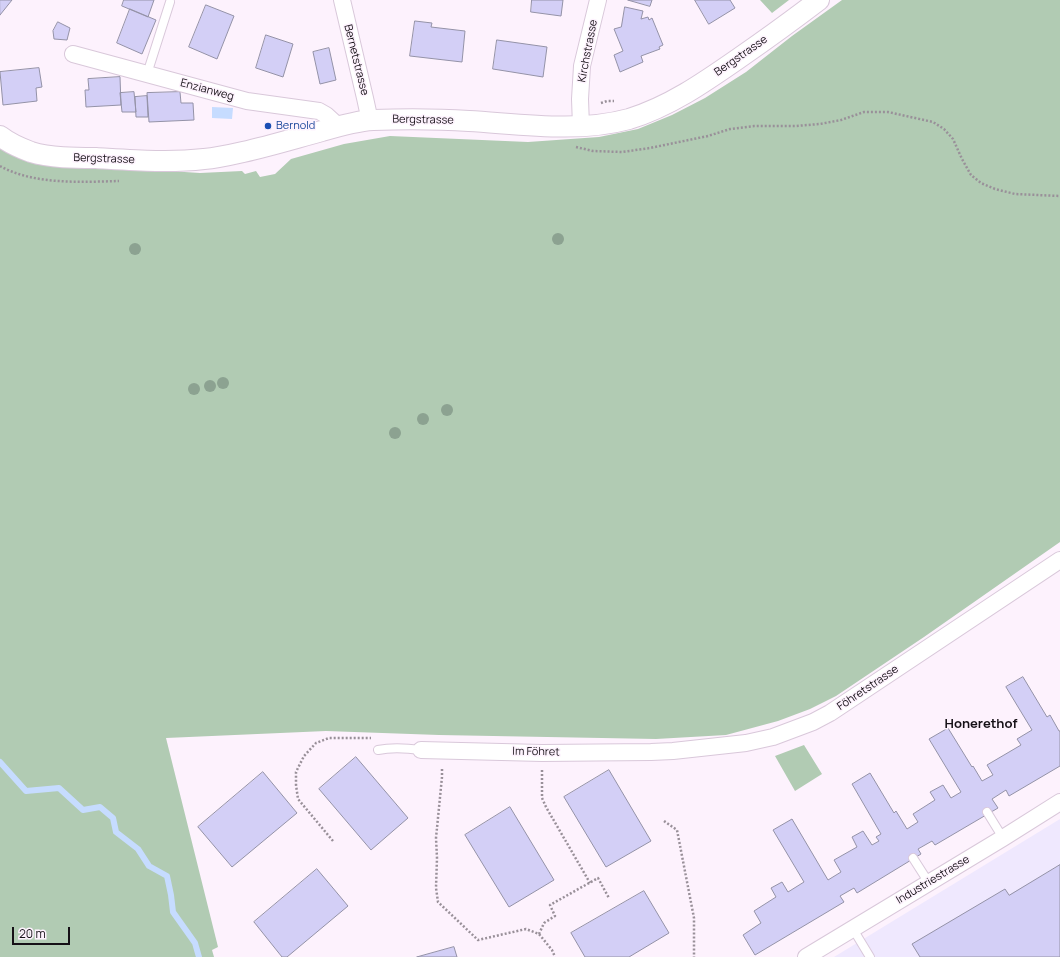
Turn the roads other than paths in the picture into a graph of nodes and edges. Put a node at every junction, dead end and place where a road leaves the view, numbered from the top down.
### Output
1 (342, 0) edge
2 (598, 0) edge
3 (819, 0) edge
4 (170, 2) dead end
5 (73, 54) dead end
6 (147, 74) junction
7 (370, 120) junction
8 (338, 126) junction
9 (581, 126) junction
10 (0, 136) edge
11 (1060, 560) edge
12 (378, 750) dead end
13 (421, 750) joint
14 (651, 752) joint
15 (1060, 802) edge
16 (987, 812) dead end
17 (1003, 838) junction
18 (913, 858) dead end
19 (928, 883) junction
20 (853, 929) junction
21 (806, 957) edge
22 (870, 957) edge

1 - 7 street, Bernetstrasse
2 - 9 street, Kirchstrasse
3 - 9 street, Bergstrasse
4 - 6 lane
5 - 6 street, Enzianweg
6 - 8 street, Enzianweg
7 - 8 street, Bergstrasse
7 - 9 street, Bergstrasse
8 - 10 street, Bergstrasse
11 - 14 street, Föhretstrasse
12 - 13 lane
13 - 14 street, Im Föhret
15 - 17 street, Industriestrasse
16 - 17 lane
17 - 19 street, Industriestrasse
18 - 19 lane
19 - 20 street, Industriestrasse
20 - 21 street, Industriestrasse
20 - 22 lane

